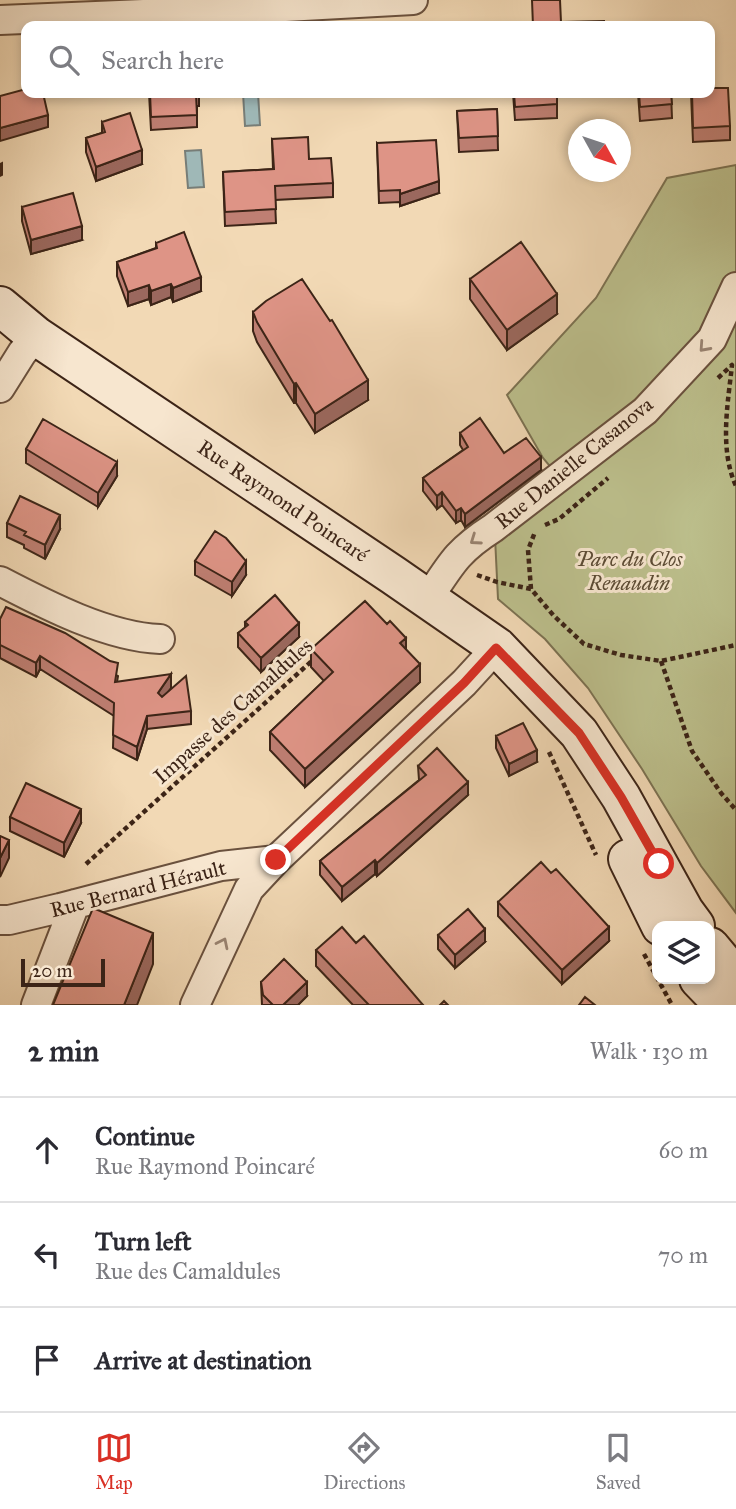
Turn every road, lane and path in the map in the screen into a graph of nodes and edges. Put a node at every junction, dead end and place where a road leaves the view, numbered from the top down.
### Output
1 (413, 0) edge
2 (0, 20) edge
3 (736, 287) edge
4 (0, 306) edge
5 (36, 336) junction
6 (734, 364) edge
7 (712, 382) dead end
8 (0, 388) edge
9 (615, 472) dead end
10 (736, 486) edge
11 (450, 565) junction
12 (0, 581) edge
13 (531, 589) junction
14 (428, 599) junction
15 (160, 639) dead end
16 (736, 645) edge
17 (496, 648) junction
18 (324, 650) edge
19 (661, 661) junction
20 (550, 726) junction
21 (736, 810) edge
22 (596, 855) dead end
23 (276, 860) junction
24 (86, 864) dead end
25 (75, 904) junction
26 (0, 920) edge
27 (691, 921) edge
28 (650, 934) edge
29 (715, 953) edge
30 (736, 978) edge
31 (704, 984) edge
32 (36, 1005) edge
33 (195, 1005) edge
34 (672, 1005) edge
35 (724, 1005) edge

1 - 2 street
3 -> 11 street, Rue Danielle Casanova
4 - 5 main road, Rue Raymond Poincaré
5 - 8 street
5 - 14 main road, Rue Raymond Poincaré
6 - 7 path
6 - 10 path
9 - 13 path
11 - 13 path
11 - 14 street, Rue Danielle Casanova
12 - 15 street
13 - 19 path
14 - 17 main road, Rue Raymond Poincaré
16 - 19 path
17 - 20 main road, Rue Raymond Poincaré
17 - 23 street
18 - 24 path, Impasse des Camaldules
19 - 21 path
20 - 22 path
20 - 27 main road, Rue Raymond Poincaré
20 - 28 main road, Rue Raymond Poincaré
23 - 25 street, Rue Bernard Hérault
33 -> 23 street
25 - 26 street, Rue Bernard Hérault
25 - 32 street
28 - 34 path
29 - 30 main road
31 - 35 main road

